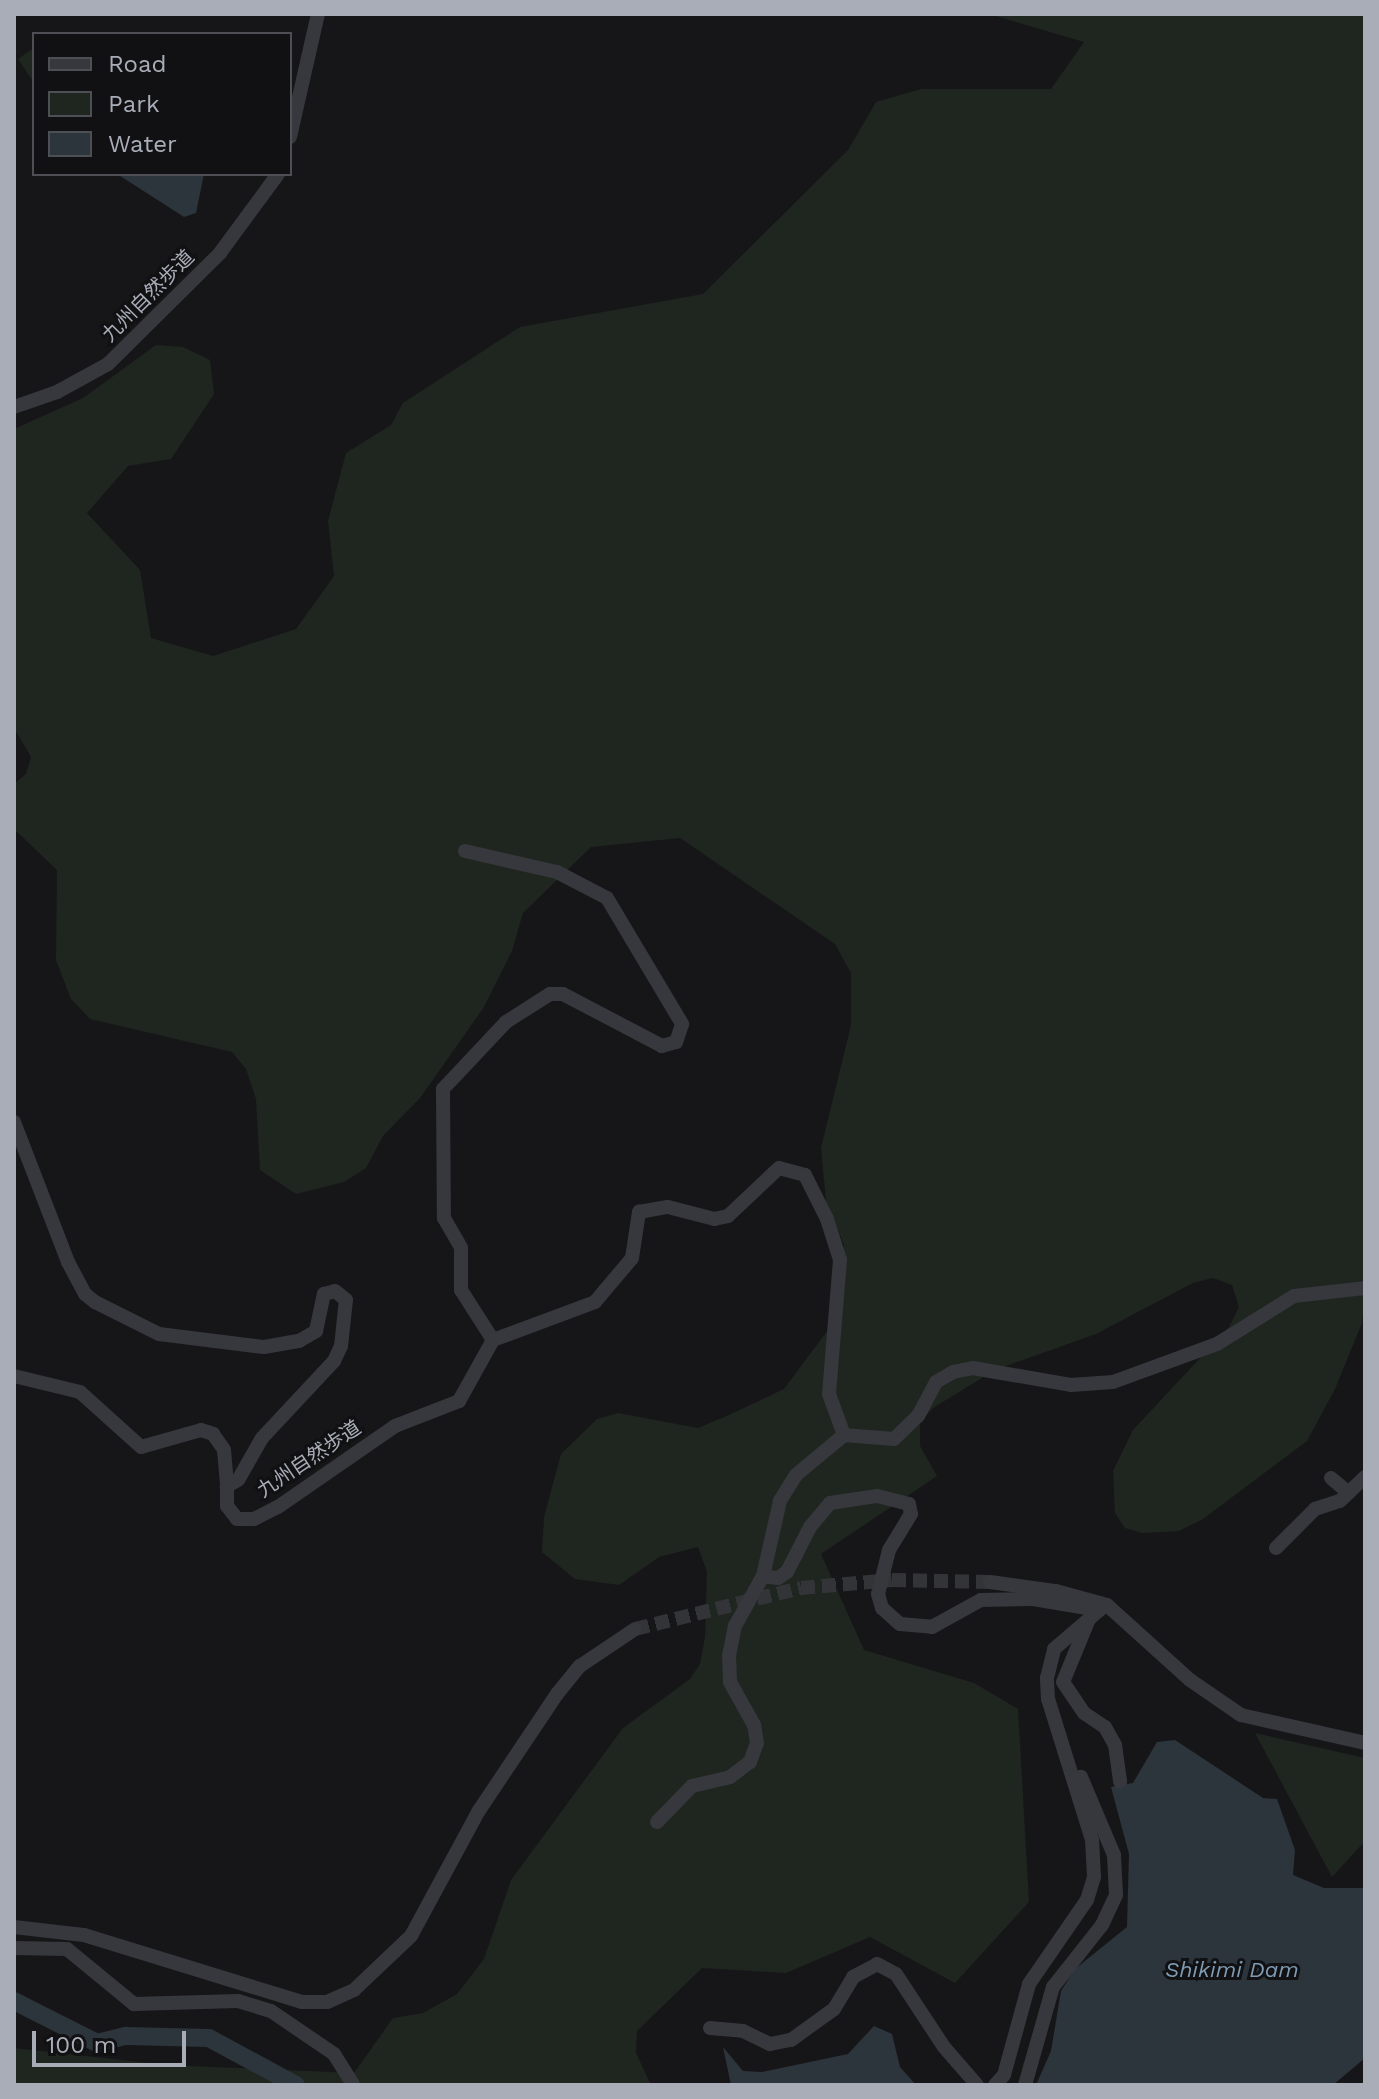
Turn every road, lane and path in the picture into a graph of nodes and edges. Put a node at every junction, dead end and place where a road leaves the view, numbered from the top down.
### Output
1 (318, 14) edge
2 (292, 128) edge
3 (277, 176) edge
4 (14, 407) edge
5 (465, 851) dead end
6 (14, 1122) edge
7 (1365, 1288) edge
8 (493, 1340) junction
9 (14, 1376) edge
10 (844, 1435) junction
11 (1365, 1477) edge
12 (1331, 1478) dead end
13 (227, 1486) junction
14 (1349, 1493) junction
15 (1276, 1548) dead end
16 (763, 1576) junction
17 (990, 1582) tunnel mouth
18 (1098, 1611) junction
19 (635, 1629) tunnel mouth
20 (1365, 1743) edge
21 (1072, 1764) junction
22 (1120, 1782) dead end
23 (657, 1822) dead end
24 (14, 1927) edge
25 (14, 1948) edge
26 (710, 2028) dead end
27 (353, 2085) edge
28 (977, 2085) edge
29 (995, 2085) edge
30 (1025, 2085) edge

1 - 2 street
3 - 4 street, 九州自然歩道
5 - 8 street
6 - 13 street, 九州自然歩道
7 - 10 street
8 - 10 street
8 - 13 street, 九州自然歩道
9 - 13 street
10 - 16 street
11 - 14 street
12 - 14 street
14 - 15 street
16 - 18 street
16 - 23 street
17 - 18 street
18 - 20 street
18 - 21 street
18 - 22 street
19 - 24 street
21 - 29 street
21 - 30 street
25 - 27 street
26 - 28 street

